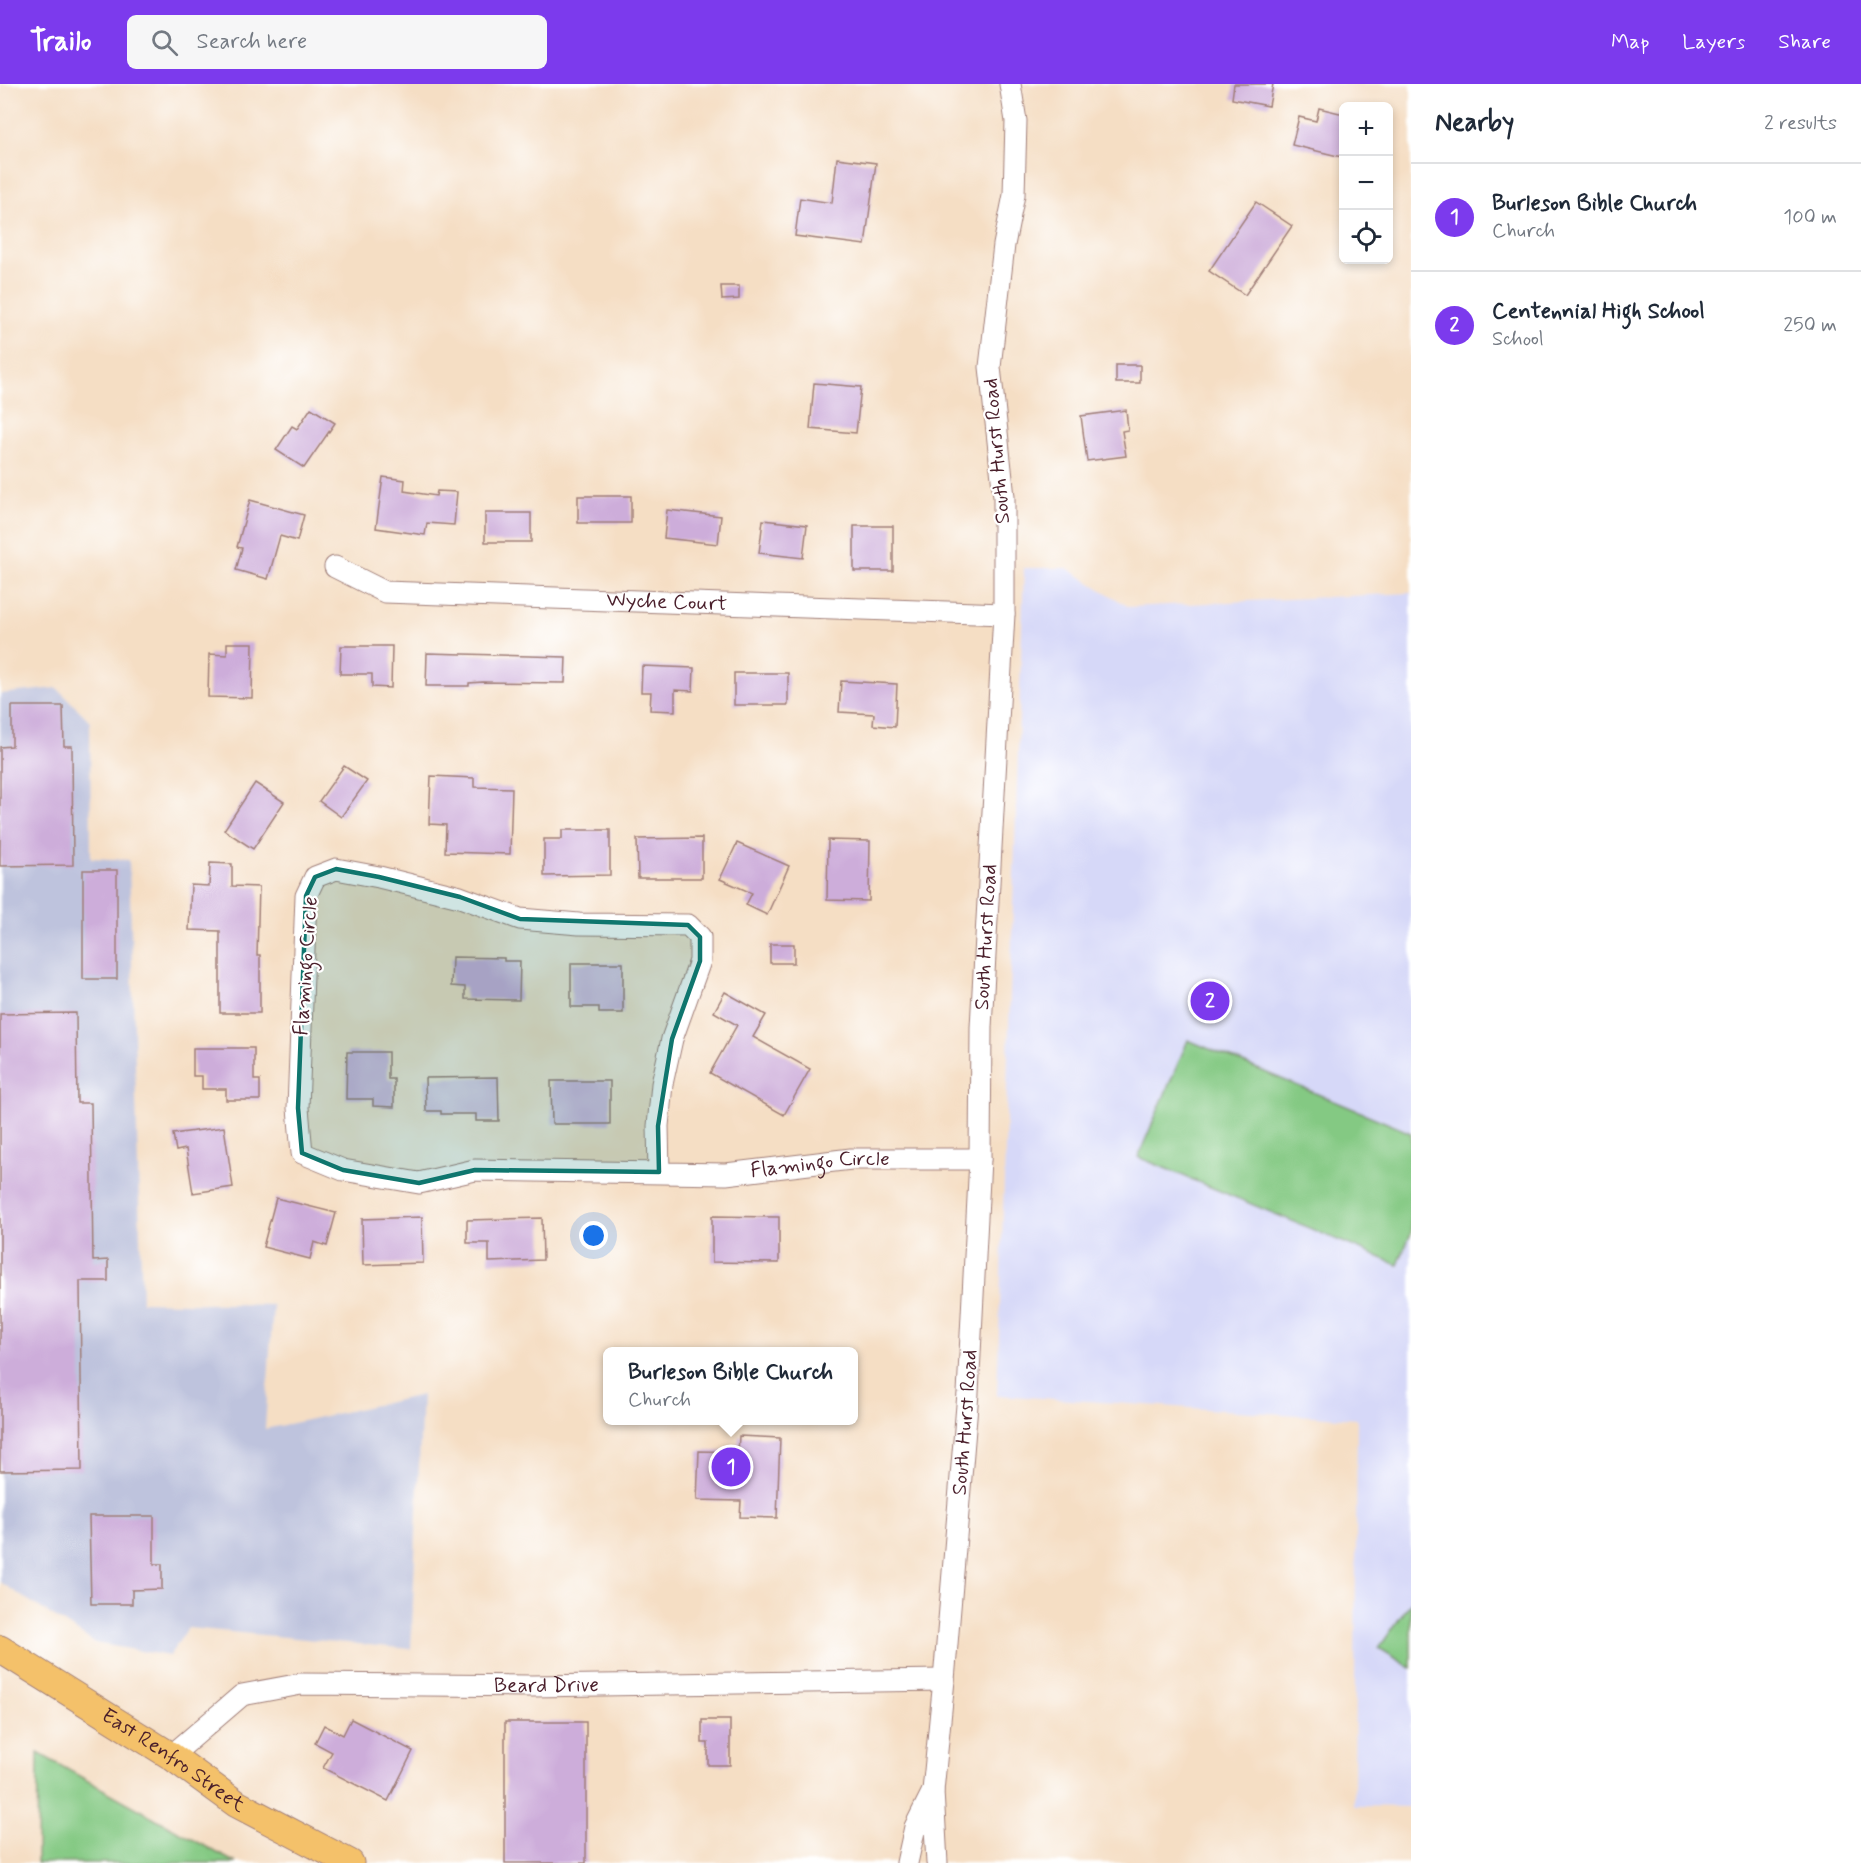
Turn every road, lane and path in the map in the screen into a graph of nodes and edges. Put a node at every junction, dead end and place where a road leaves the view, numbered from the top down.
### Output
1 (1010, 84) edge
2 (336, 567) dead end
3 (1004, 614) junction
4 (980, 1159) junction
5 (659, 1172) junction
6 (0, 1649) edge
7 (944, 1680) junction
8 (171, 1756) junction
9 (933, 1791) junction
10 (350, 1863) edge
11 (908, 1863) edge
12 (937, 1863) edge

1 - 3 street, South Hurst Road
2 - 3 street, Wyche Court
3 - 4 street, South Hurst Road
4 - 5 street, Flamingo Circle
4 - 7 street, South Hurst Road
5 - 5 street, Flamingo Circle
6 - 8 main road, East Renfro Street
7 - 8 street, Beard Drive
7 - 9 street, South Hurst Road
8 - 10 main road, East Renfro Street
9 - 11 street, South Hurst Road
9 - 12 street, South Hurst Road

